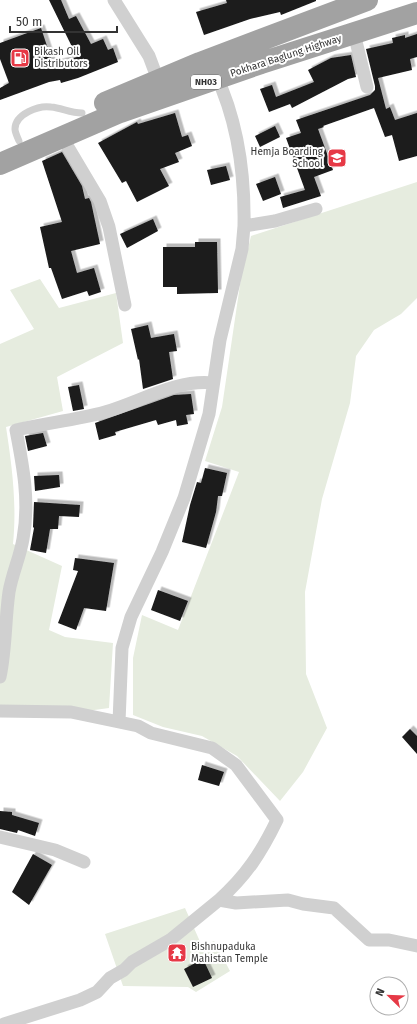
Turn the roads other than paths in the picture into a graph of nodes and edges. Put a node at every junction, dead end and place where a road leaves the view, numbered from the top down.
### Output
1 (114, 0) edge
2 (356, 2) edge
3 (417, 13) edge
4 (354, 33) junction
5 (213, 69) junction
6 (158, 80) junction
7 (367, 87) dead end
8 (62, 137) junction
9 (10, 145) edge
10 (0, 164) edge
11 (316, 209) dead end
12 (244, 226) junction
13 (126, 305) dead end
14 (213, 383) junction
15 (0, 677) edge
16 (0, 711) edge
17 (118, 722) junction
18 (0, 837) edge
19 (84, 862) dead end
20 (219, 900) junction
21 (417, 946) edge
22 (4, 1024) edge

1 - 6 street
2 - 5 highway, Pokhara Baglung Highway
3 - 4 highway, Pokhara Baglung Highway / NH03
4 - 5 highway, Pokhara Baglung Highway / NH03
4 - 7 street
5 - 6 highway, Pokhara Baglung Highway
5 - 8 highway, Pokhara Baglung Highway / NH03
5 - 12 street
6 - 9 highway, Pokhara Baglung Highway
8 - 10 highway, Pokhara Baglung Highway / NH03
8 - 13 street
11 - 12 street
12 - 14 street
14 - 15 street
14 - 17 street
16 - 17 street
17 - 20 street
18 - 19 street
20 - 21 street
20 - 22 street

